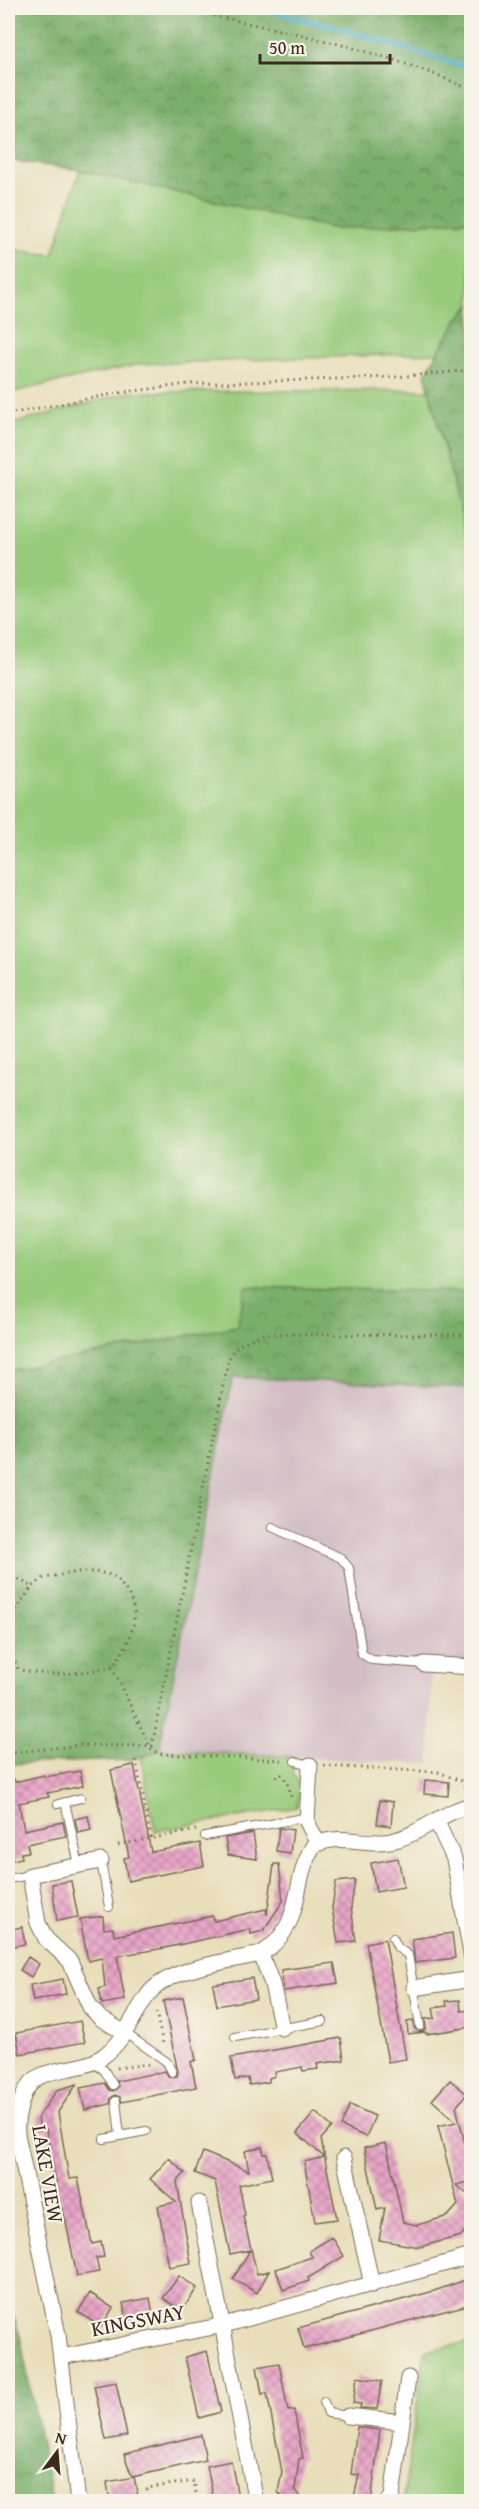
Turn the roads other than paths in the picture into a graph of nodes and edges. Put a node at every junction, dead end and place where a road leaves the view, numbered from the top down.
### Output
1 (272, 1527) dead end
2 (424, 1664) joint
3 (471, 1668) edge
4 (295, 1761) road end
5 (310, 1765) joint
6 (81, 1798) dead end
7 (471, 1804) edge
8 (308, 1817) junction
9 (436, 1820) junction
10 (204, 1836) dead end
11 (318, 1843) junction
12 (101, 1861) joint
13 (79, 1865) junction
14 (30, 1875) junction
15 (8, 1879) edge
16 (109, 1907) dead end
17 (393, 1938) dead end
18 (261, 1954) junction
19 (471, 1959) edge
20 (471, 1979) edge
21 (414, 1988) junction
22 (323, 2021) dead end
23 (420, 2026) dead end
24 (282, 2028) junction
25 (124, 2033) junction
26 (235, 2037) dead end
27 (93, 2062) junction
28 (172, 2072) dead end
29 (113, 2085) dead end
30 (116, 2101) dead end
31 (146, 2131) dead end
32 (120, 2136) junction
33 (104, 2139) dead end
34 (344, 2158) dead end
35 (199, 2203) dead end
36 (471, 2256) edge
37 (372, 2285) junction
38 (224, 2325) junction
39 (61, 2357) junction
40 (408, 2378) dead end
41 (324, 2402) dead end
42 (348, 2416) joint
43 (402, 2422) junction
44 (78, 2502) edge
45 (256, 2502) edge
46 (388, 2502) edge

1 - 2 lane
2 - 3 street
4 - 5 lane
5 - 8 street
6 - 13 lane
7 - 9 street
8 - 10 lane
8 - 11 street
9 - 11 street
9 - 19 street
11 - 18 street, LAKE VIEW
12 - 13 street
12 - 16 lane
13 - 14 street
14 - 15 lane
14 - 25 street
17 - 21 lane
18 - 24 street
18 - 25 street, LAKE VIEW
20 - 21 street
21 - 23 lane
22 - 24 lane
24 - 26 lane
25 - 27 street, LAKE VIEW
25 - 28 lane
27 - 29 lane
27 - 39 street, LAKE VIEW
30 - 32 lane
31 - 32 lane
32 - 33 lane
34 - 37 street
35 - 38 street
36 - 37 street, KINGSWAY
37 - 38 street, KINGSWAY
38 - 39 street, KINGSWAY
38 - 45 street
39 - 44 street, LAKE VIEW
40 - 43 street
41 - 42 lane
42 - 43 street
43 - 46 street

